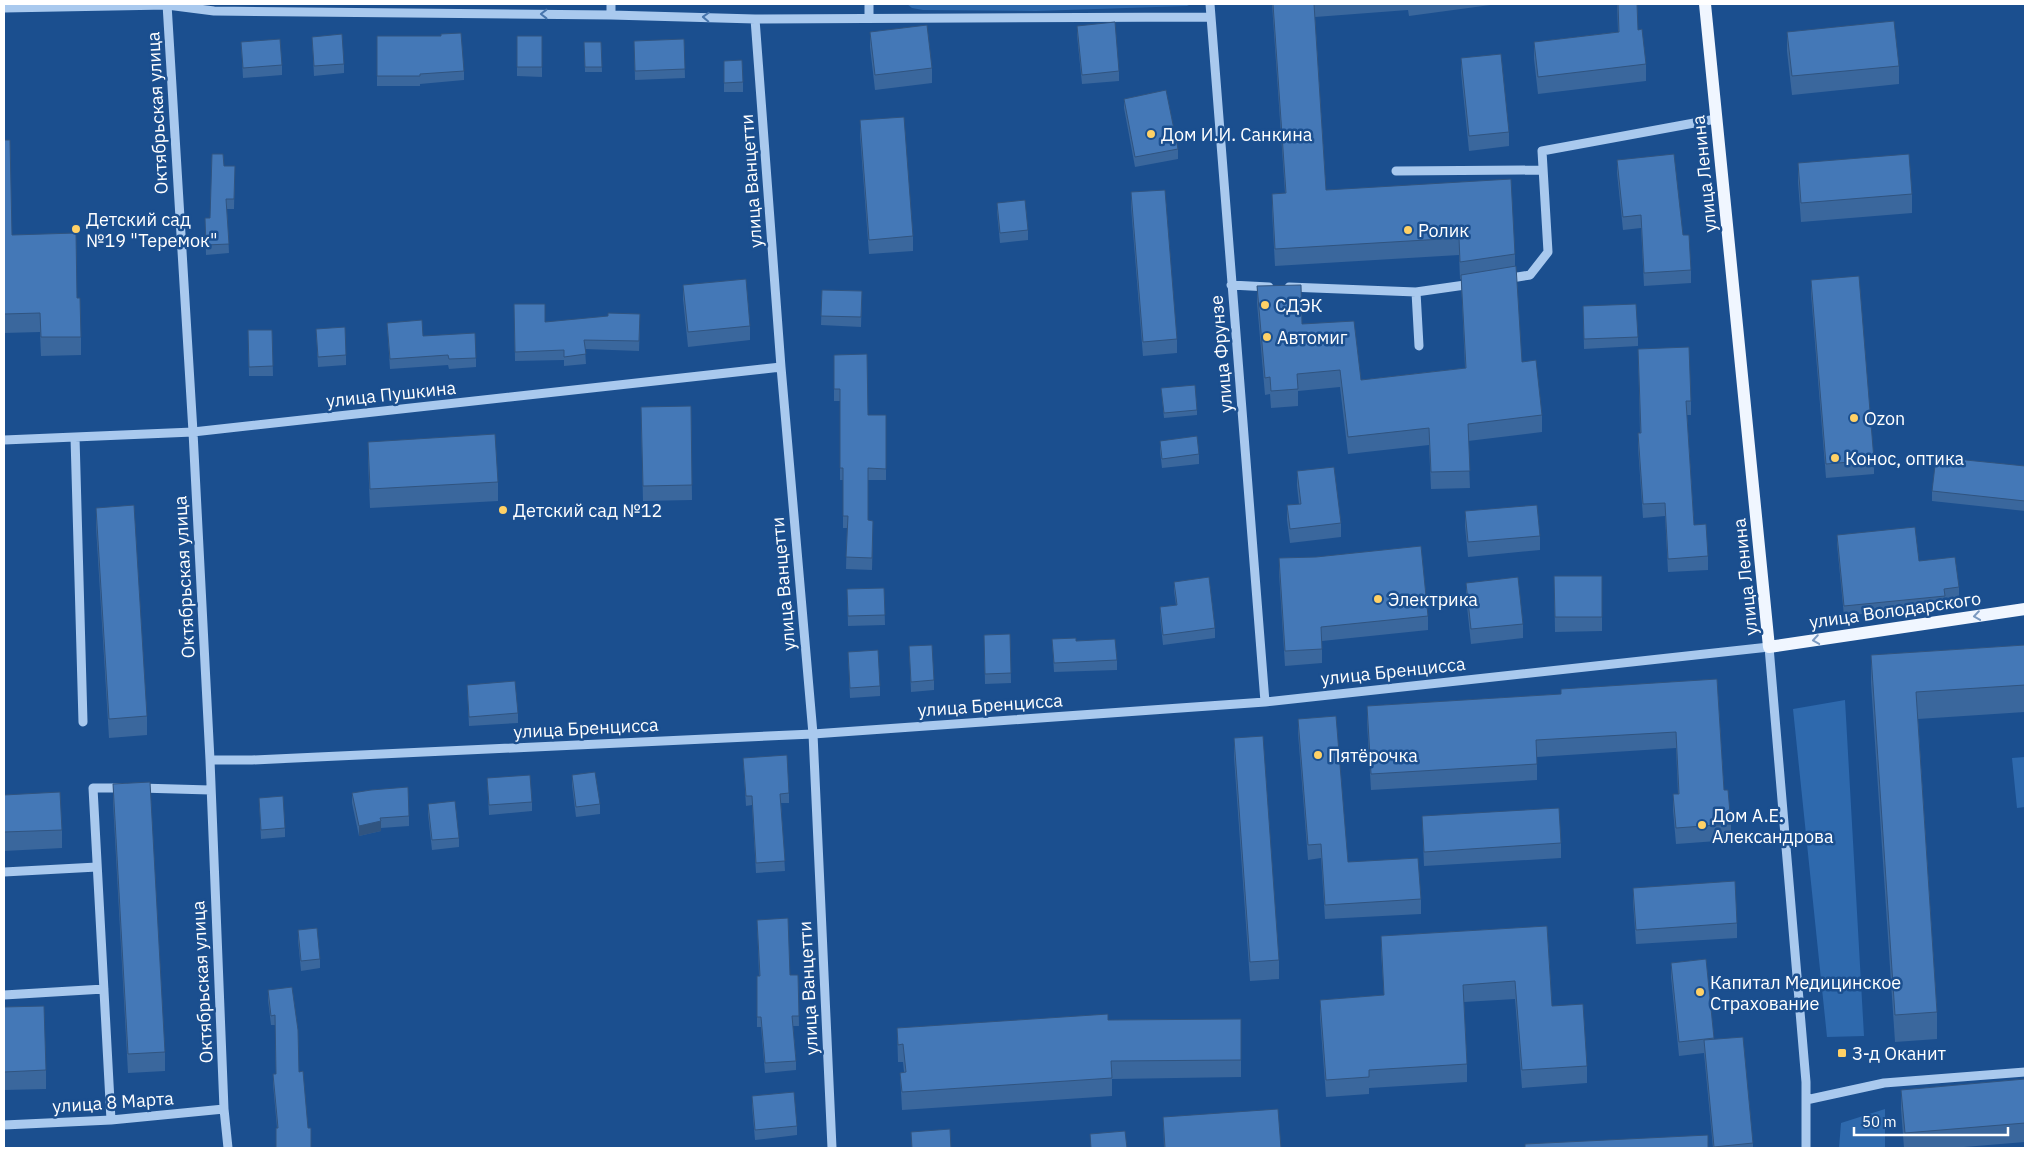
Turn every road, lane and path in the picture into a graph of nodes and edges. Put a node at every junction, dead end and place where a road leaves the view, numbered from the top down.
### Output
1 (167, 4) edge
2 (611, 4) edge
3 (868, 4) edge
4 (1210, 4) edge
5 (1704, 4) edge
6 (4, 8) edge
7 (369, 8) edge
8 (611, 15) junction
9 (1210, 17) junction
10 (869, 18) junction
11 (755, 19) junction
12 (1716, 119) junction
13 (1543, 170) junction
14 (1396, 171) dead end
15 (1232, 285) junction
16 (1416, 292) junction
17 (1419, 346) dead end
18 (781, 367) junction
19 (193, 432) junction
20 (75, 437) junction
21 (4, 440) edge
22 (2025, 609) edge
23 (1769, 647) junction
24 (1265, 702) junction
25 (83, 722) dead end
26 (813, 734) junction
27 (210, 760) junction
28 (210, 790) junction
29 (97, 867) junction
30 (4, 872) edge
31 (104, 989) junction
32 (4, 995) edge
33 (2025, 1072) edge
34 (1806, 1100) junction
35 (224, 1109) junction
36 (111, 1120) junction
37 (4, 1125) edge
38 (228, 1148) edge
39 (832, 1148) edge
40 (1806, 1148) edge

1 - 6 street
1 - 7 street
1 - 19 street, Октябрьская улица
2 - 8 street
3 - 10 street
4 - 9 street, улица Фрунзе
5 - 12 main road, улица Ленина
8 -> 7 street
11 -> 8 street
9 - 10 street
9 - 15 street, улица Фрунзе
10 - 11 street
11 - 18 street, улица Ванцетти
12 - 13 street
12 - 23 main road, улица Ленина
13 - 14 street
13 - 16 street
15 - 16 street
15 - 24 street, улица Фрунзе
16 - 17 street
18 - 19 street, улица Пушкина
18 - 26 street, улица Ванцетти
19 - 20 street, улица Пушкина
19 - 27 street, Октябрьская улица
20 - 21 street, улица Пушкина
20 - 25 street
22 -> 23 main road, улица Володарского
23 - 24 street, улица Бренцисса
23 - 34 street, улица Ленина
24 - 26 street, улица Бренцисса
26 - 27 street, улица Бренцисса
26 - 39 street, улица Ванцетти
27 - 28 street, Октябрьская улица
28 - 29 street
28 - 35 street, Октябрьская улица
29 - 30 street
29 - 31 street
31 - 32 street
31 - 36 street
33 - 34 street
34 - 40 street, улица Ленина
35 - 36 street, улица 8 Марта
35 - 38 street, Октябрьская улица
36 - 37 street, улица 8 Марта

